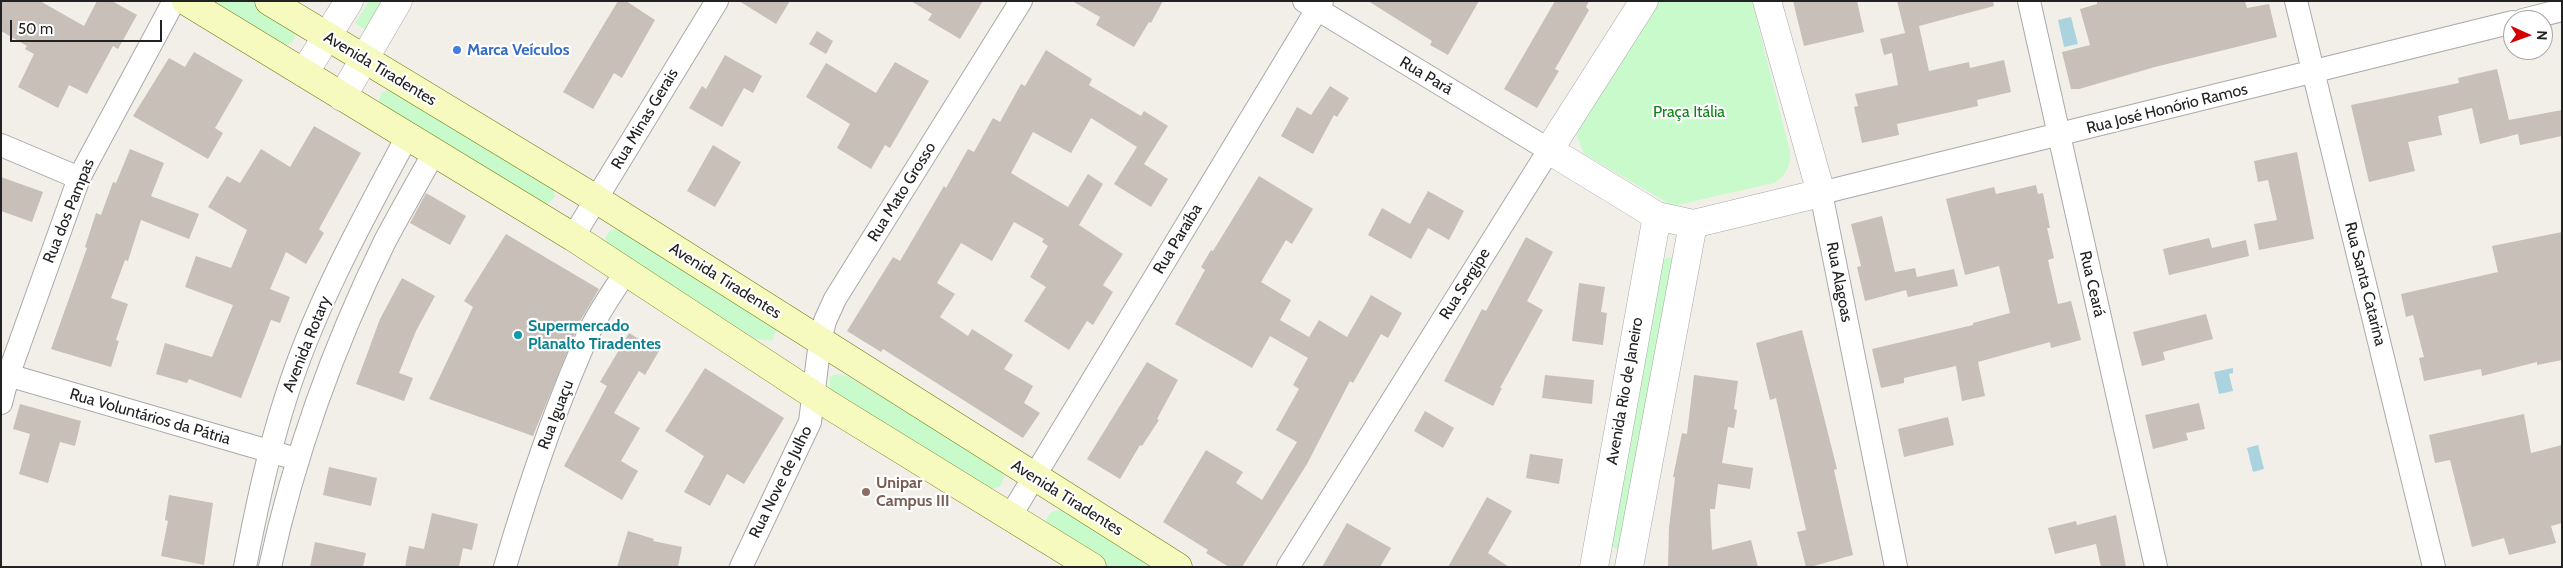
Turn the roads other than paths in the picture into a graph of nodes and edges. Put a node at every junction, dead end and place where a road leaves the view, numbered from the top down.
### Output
1 (174, 1) edge
2 (186, 1) edge
3 (269, 1) edge
4 (350, 1) edge
5 (398, 1) edge
6 (717, 1) edge
7 (1021, 1) edge
8 (1644, 1) edge
9 (1766, 1) edge
10 (2029, 1) edge
11 (2296, 1) edge
12 (1314, 4) edge
13 (2503, 24) edge
14 (327, 37) junction
15 (363, 59) junction
16 (2313, 71) junction
17 (304, 73) junction
18 (342, 97) junction
19 (408, 135) junction
20 (2059, 136) junction
21 (1, 145) edge
22 (1549, 150) junction
23 (435, 151) junction
24 (79, 178) junction
25 (1821, 193) junction
26 (596, 199) junction
27 (1657, 216) junction
28 (1693, 224) junction
29 (573, 237) junction
30 (626, 271) junction
31 (820, 341) junction
32 (5, 374) edge
33 (815, 395) junction
34 (1, 403) edge
35 (271, 452) junction
36 (299, 460) junction
37 (1034, 477) junction
38 (1011, 515) junction
39 (245, 567) edge
40 (270, 567) edge
41 (505, 567) edge
42 (741, 567) edge
43 (1092, 567) edge
44 (1178, 567) edge
45 (1288, 567) edge
46 (1594, 567) edge
47 (1629, 567) edge
48 (1896, 567) edge
49 (2156, 567) edge
50 (2434, 567) edge

1 - 24 street, Rua dos Pampas
2 - 17 main road
3 - 14 main road, Avenida Tiradentes
4 - 14 street
5 - 15 street
6 - 26 street, Rua Minas Gerais
7 - 31 street, Rua Mato Grosso
8 - 22 street, Rua Sergipe
9 - 25 street, Rua Alagoas
10 - 20 street, Rua Ceará
11 - 16 street, Rua Santa Catarina
12 - 22 street, Rua Pará
12 - 37 street, Rua Paraíba
13 - 16 street, Rua José Honório Ramos
14 - 15 main road, Avenida Tiradentes
14 - 17 street
15 - 18 street
15 - 26 main road, Avenida Tiradentes
16 - 20 street, Rua José Honório Ramos
16 - 50 street, Rua Santa Catarina
17 - 18 main road
18 - 19 main road
19 - 23 main road
19 - 35 street, Avenida Rotary
20 - 25 street, Rua José Honório Ramos
20 - 49 street, Rua Ceará
21 - 24 street
22 - 27 street
22 - 45 street, Rua Sergipe
23 - 29 main road
23 - 36 street, Avenida Rotary
24 - 32 street, Rua dos Pampas
25 - 28 street
25 - 48 street, Rua Alagoas
26 - 29 street, Rua Minas Gerais
26 - 31 main road, Avenida Tiradentes
27 - 28 street
27 - 46 street, Avenida Rio de Janeiro
28 - 47 street
29 - 30 main road
30 - 33 main road
30 - 41 street, Rua Iguaçu
31 - 33 street, Rua Mato Grosso
31 - 37 main road, Avenida Tiradentes
32 - 34 street, Rua dos Pampas
32 - 35 street, Rua Voluntários da Pátria
33 - 38 main road
33 - 42 street, Rua Nove de Julho
35 - 36 street, Rua Voluntários da Pátria
35 - 39 street, Avenida Rotary
36 - 40 street, Avenida Rotary
37 - 38 street, Rua Paraíba
37 - 44 main road, Avenida Tiradentes
38 - 43 main road

